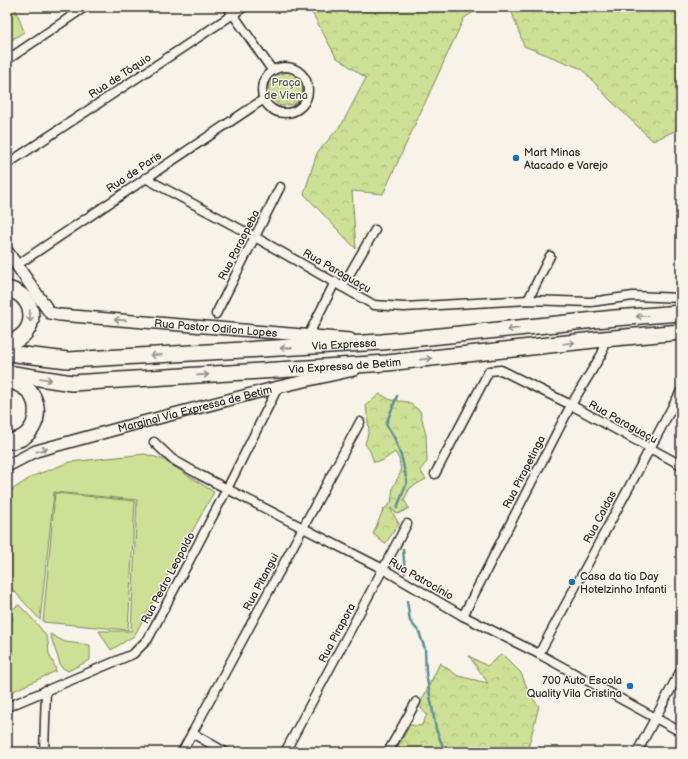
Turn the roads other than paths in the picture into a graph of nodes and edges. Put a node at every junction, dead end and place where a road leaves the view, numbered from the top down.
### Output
1 (85, 7) edge
2 (228, 7) edge
3 (244, 7) edge
4 (234, 15) junction
5 (7, 60) edge
6 (272, 70) junction
7 (264, 98) junction
8 (7, 164) edge
9 (145, 178) junction
10 (280, 187) dead end
11 (375, 230) dead end
12 (255, 237) junction
13 (7, 251) edge
14 (550, 256) dead end
15 (12, 263) edge
16 (339, 285) junction
17 (7, 289) edge
18 (681, 298) edge
19 (528, 300) junction
20 (681, 312) edge
21 (216, 314) dead end
22 (681, 332) edge
23 (309, 334) junction
24 (603, 339) junction
25 (382, 342) junction
26 (7, 343) edge
27 (7, 353) edge
28 (387, 363) junction
29 (7, 373) edge
30 (7, 379) edge
31 (278, 387) junction
32 (681, 391) edge
33 (571, 406) junction
34 (360, 422) dead end
35 (7, 441) edge
36 (154, 442) dead end
37 (650, 449) junction
38 (681, 465) edge
39 (7, 466) edge
40 (435, 474) dead end
41 (227, 489) junction
42 (407, 524) dead end
43 (303, 528) junction
44 (383, 569) junction
45 (463, 616) junction
46 (539, 654) junction
47 (681, 670) edge
48 (46, 690) junction
49 (416, 702) dead end
50 (7, 707) edge
51 (655, 719) junction
52 (681, 732) edge
53 (192, 733) junction
54 (44, 752) edge
55 (182, 752) edge
56 (225, 752) edge
57 (286, 752) edge
58 (388, 752) edge
59 (637, 752) edge

1 - 5 street
2 - 4 street
3 - 4 street, Rua de Tóquio
4 - 6 street
4 - 8 street, Rua de Tóquio
6 - 7 street
6 - 7 street
7 - 9 street, Rua de Paris
9 - 12 street, Rua Paraguaçu
9 - 15 street, Rua de Paris
10 - 12 street, Rua Paraopeba
11 - 16 street
12 - 16 street, Rua Paraguaçu
12 - 21 street, Rua Paraopeba
13 - 15 street
14 - 19 street
23 -> 15 street, Rua Pastor Odilon Lopes
16 - 19 street, Rua Paraguaçu
16 - 23 street
17 -> 26 highway
18 - 19 street, Rua Paraguaçu
20 -> 25 highway, Via Expressa
22 - 24 highway, Via Expressa de Betim
23 - 25 street, Rua Pastor Odilon Lopes
28 -> 24 highway, Via Expressa de Betim
24 - 33 street, Rua Pirapetinga
25 -> 27 highway, Via Expressa
29 -> 28 highway, Via Expressa de Betim
28 - 31 street, Marginal Via Expressa de Betim
30 - 35 highway
39 -> 31 street, Marginal Via Expressa de Betim
31 - 41 street, Rua Pedro Leopoldo
32 - 37 street, Rua Caldas
33 - 37 street, Rua Paraguaçu
33 - 40 street, Rua Paraguaçu
33 - 45 street, Rua Pirapetinga
34 - 43 street, Rua Pitangui
36 - 41 street, Rua Patrocínio
37 - 38 street, Rua Paraguaçu
37 - 46 street, Rua Caldas
41 - 43 street, Rua Patrocínio
41 - 48 street, Rua Pedro Leopoldo
42 - 44 street, Rua Pirapora
43 - 44 street, Rua Patrocínio
43 - 53 street, Rua Pitangui
44 - 45 street, Rua Patrocínio
44 - 57 street, Rua Pirapora
45 - 46 street, Rua Patrocínio
46 - 51 street, Rua Patrocínio
47 - 51 street
48 - 50 street, Rua Pedro Leopoldo
48 - 54 street
49 - 58 street
51 - 52 street, Rua Patrocínio
51 - 59 street
53 - 55 street, Rua Pitangui
53 - 56 street

